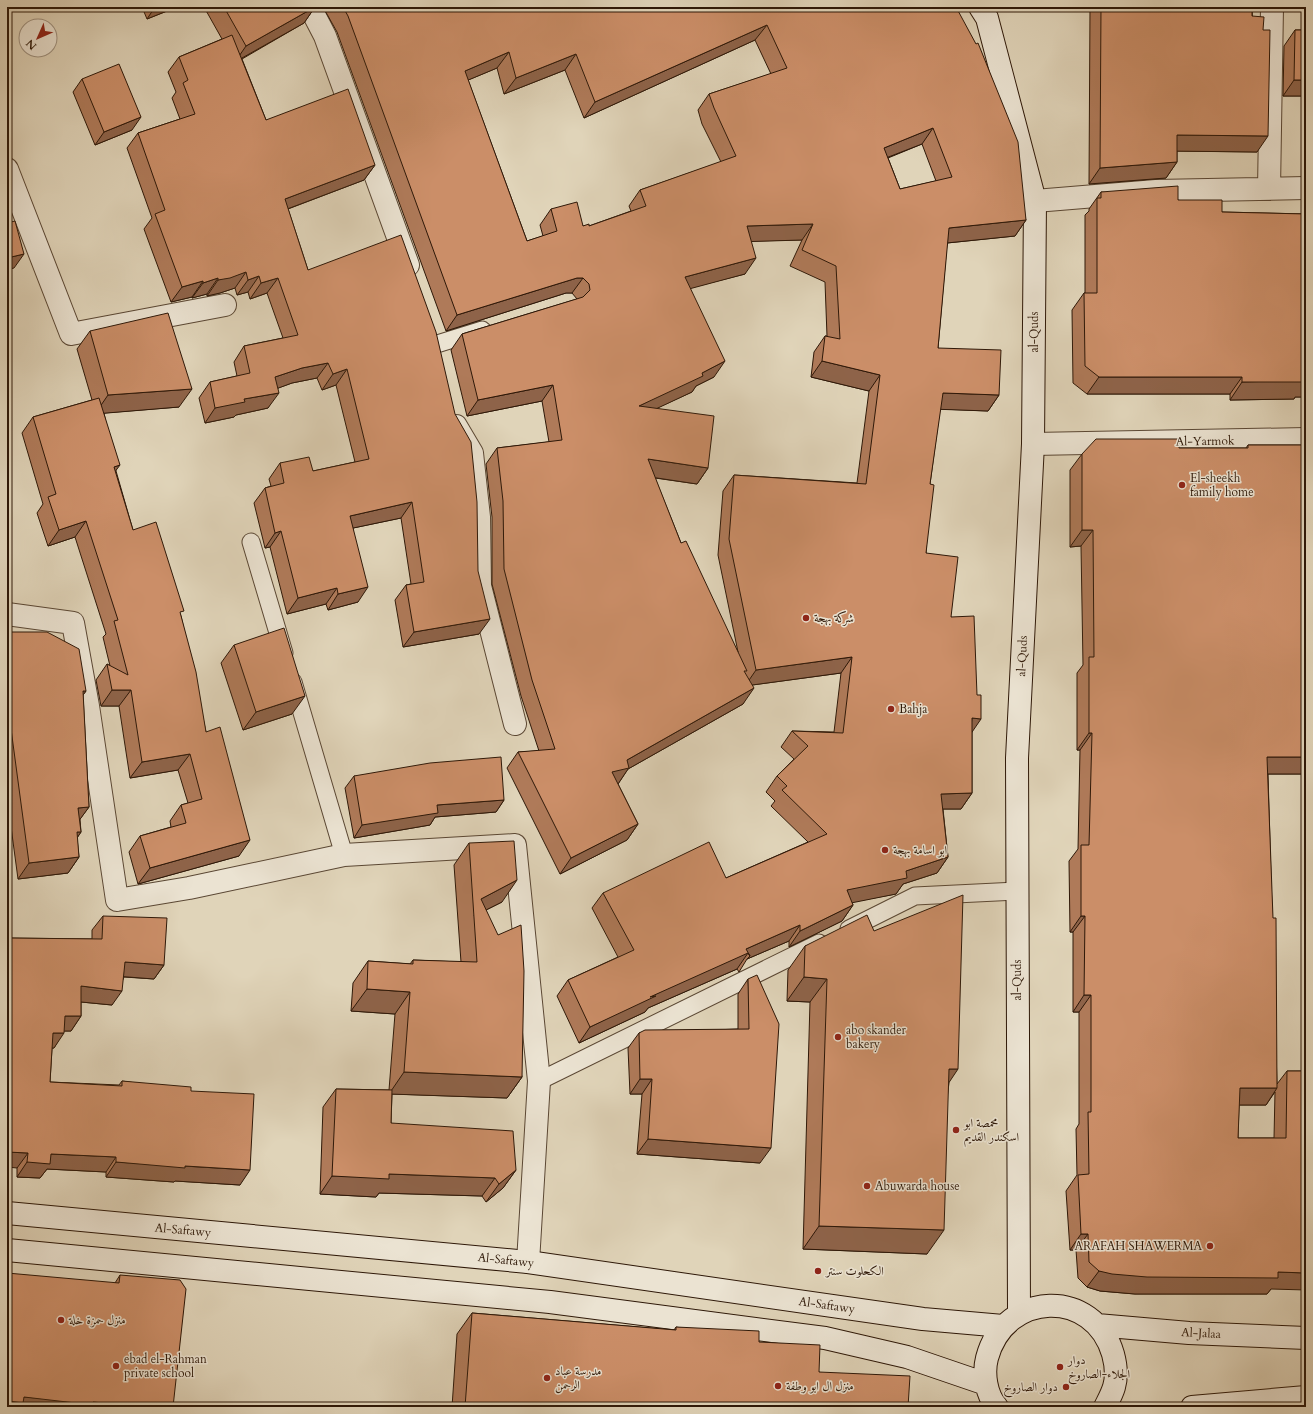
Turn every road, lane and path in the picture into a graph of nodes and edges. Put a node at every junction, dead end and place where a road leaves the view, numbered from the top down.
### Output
1 (310, 7) edge
2 (980, 7) edge
3 (1272, 7) edge
4 (7, 169) edge
5 (1306, 188) edge
6 (1269, 189) junction
7 (1035, 201) junction
8 (416, 287) edge
9 (226, 305) dead end
10 (429, 323) edge
11 (495, 326) edge
12 (437, 344) junction
13 (442, 367) edge
14 (451, 404) edge
15 (1306, 439) edge
16 (1033, 444) junction
17 (251, 542) dead end
18 (7, 614) edge
19 (515, 724) dead end
20 (344, 855) junction
21 (1017, 891) junction
22 (539, 1081) junction
23 (7, 1213) edge
24 (7, 1250) edge
25 (528, 1262) junction
26 (1011, 1320) junction
27 (1097, 1325) junction
28 (1306, 1338) edge
29 (1306, 1397) edge
30 (992, 1400) edge
31 (1105, 1407) edge
32 (1192, 1407) edge

1 - 8 main road
2 - 7 main road, al-Quds
3 - 6 main road
4 - 9 main road
5 - 6 main road
6 - 7 main road
7 - 16 main road, al-Quds
10 - 12 main road
11 - 12 lane
12 - 13 main road
14 - 19 main road
15 - 16 main road, Al-Yarmok
16 - 21 main road, al-Quds
17 - 20 lane
18 - 20 main road
20 - 22 main road
21 - 22 lane
21 - 26 main road, al-Quds
22 - 25 main road
23 - 25 main road, Al-Saftawy
24 - 30 main road
25 - 26 main road, Al-Saftawy
26 - 27 main road
26 - 30 main road
27 - 28 main road, Al-Jalaa
27 - 31 main road
29 - 32 main road

